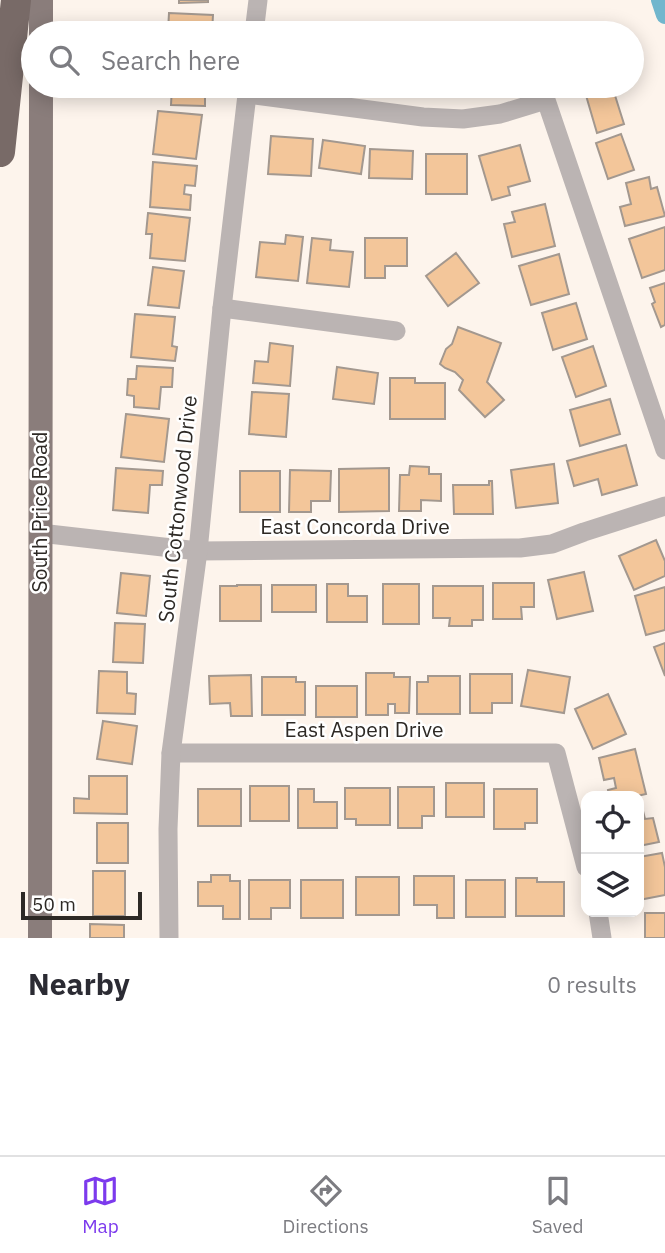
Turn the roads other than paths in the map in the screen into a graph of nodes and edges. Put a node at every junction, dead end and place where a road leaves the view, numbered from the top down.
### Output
1 (16, 0) edge
2 (41, 0) edge
3 (257, 0) edge
4 (41, 21) edge
5 (255, 21) edge
6 (41, 98) edge
7 (246, 98) edge
8 (299, 98) edge
9 (0, 152) edge
10 (222, 308) junction
11 (396, 331) dead end
12 (665, 450) edge
13 (665, 506) edge
14 (40, 533) junction
15 (198, 551) junction
16 (171, 753) junction
17 (583, 854) edge
18 (599, 917) edge
19 (40, 938) edge
20 (169, 938) edge
21 (602, 938) edge

1 - 9 highway
2 - 4 main road
3 - 5 street
6 - 14 main road, South Price Road
7 - 10 street, South Cottonwood Drive
8 - 12 street
10 - 11 street
10 - 15 street, South Cottonwood Drive
13 - 15 street, East Concorda Drive
14 - 15 street, East Concorda Drive
14 - 19 main road, South Price Road
15 - 16 street, South Cottonwood Drive
16 - 17 street, East Aspen Drive
16 - 20 street, South Cottonwood Drive
18 - 21 street

